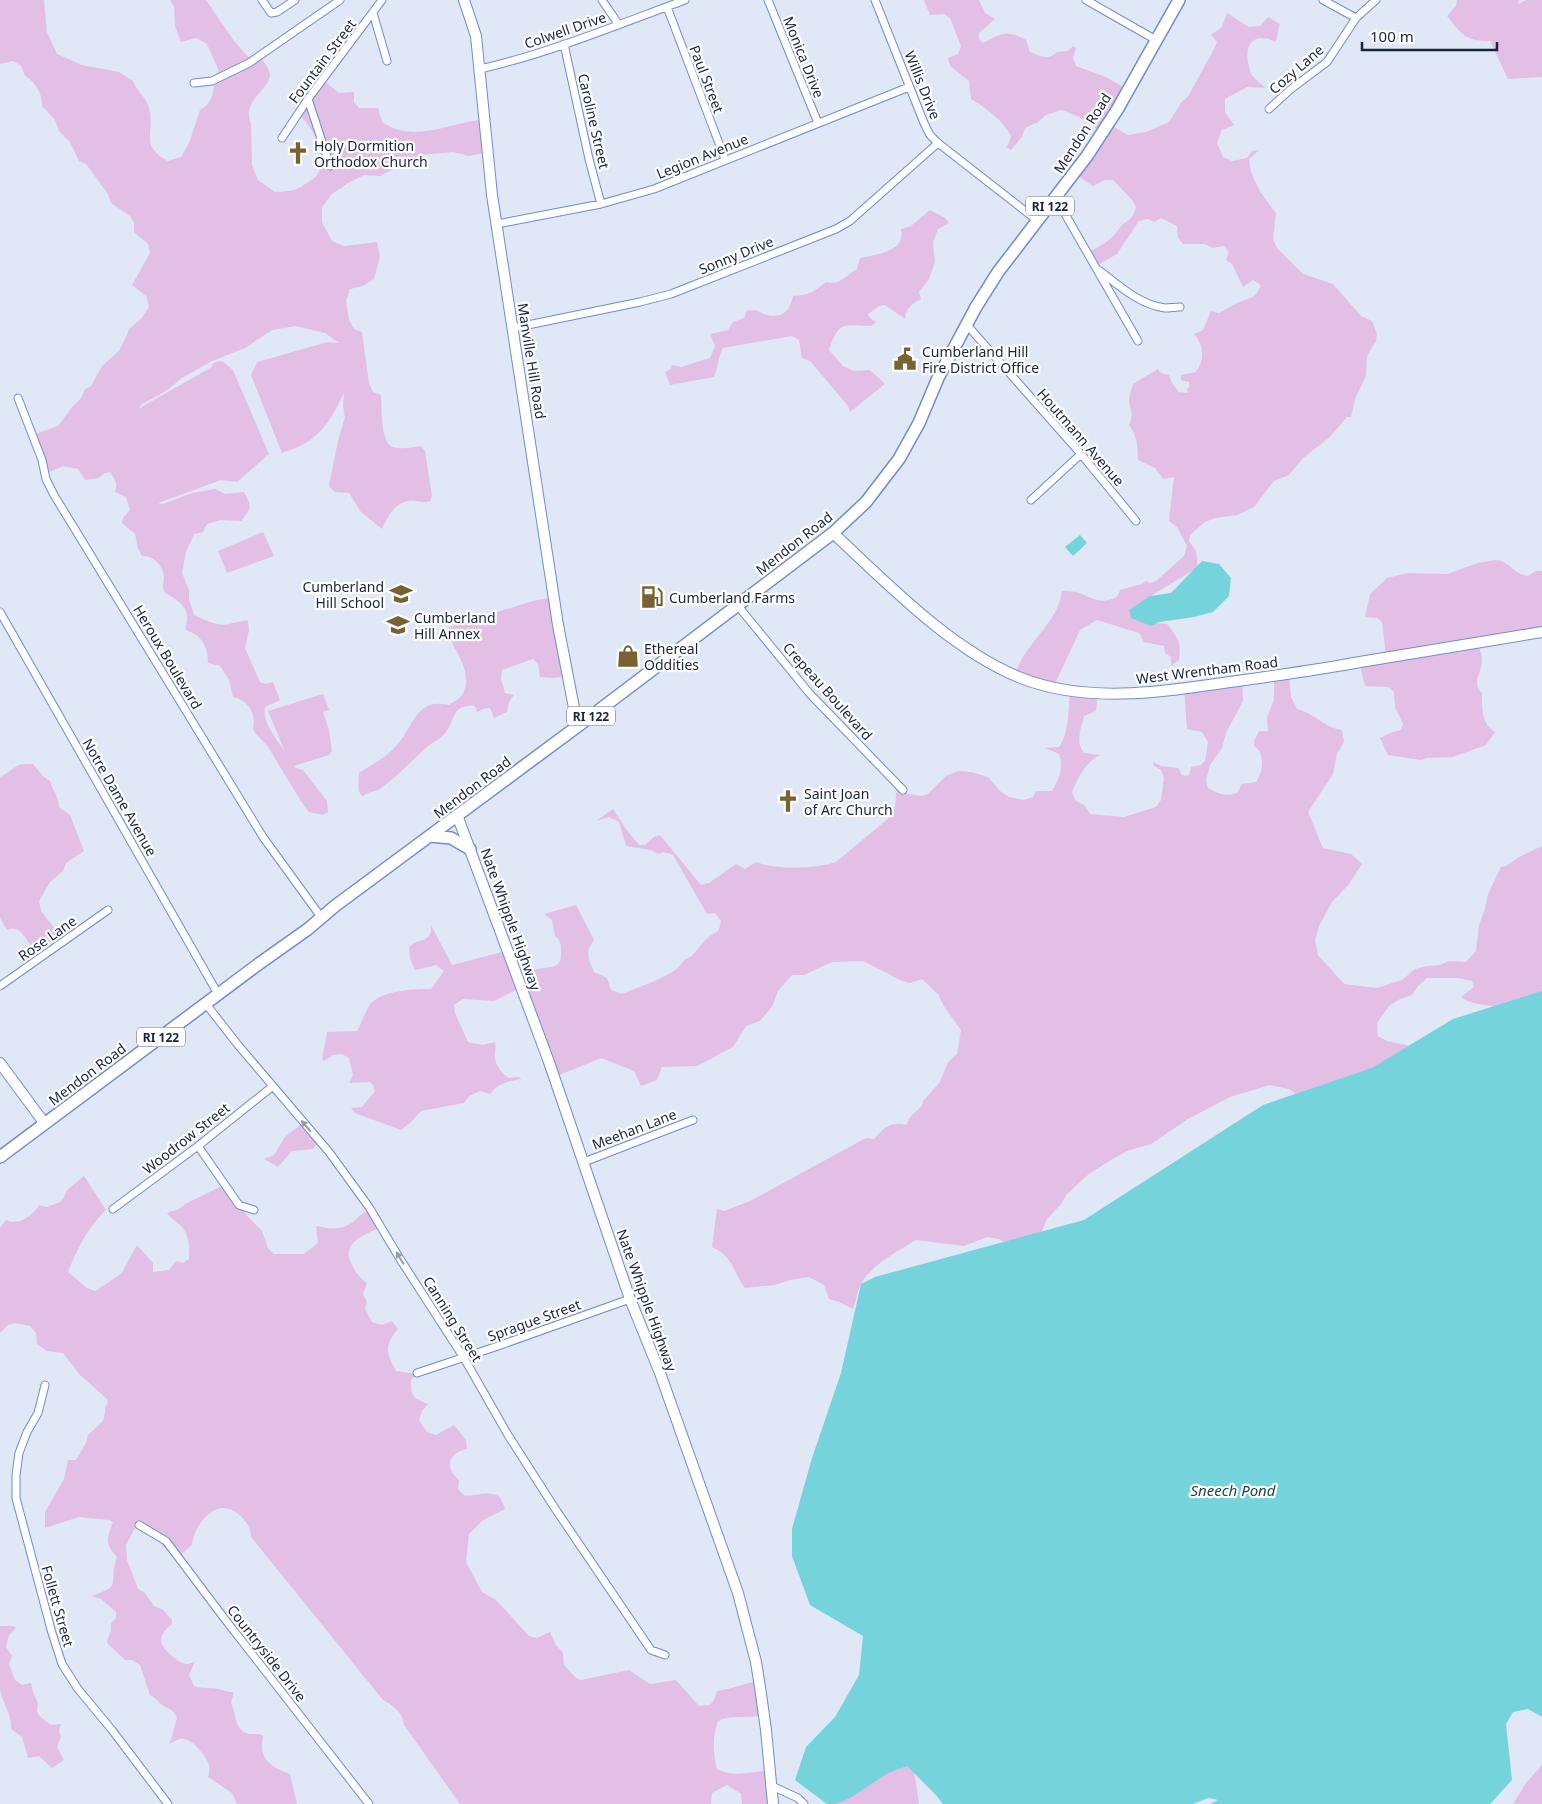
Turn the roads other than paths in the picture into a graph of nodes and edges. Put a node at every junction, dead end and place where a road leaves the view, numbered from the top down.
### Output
1 (262, 0) edge
2 (295, 0) edge
3 (340, 0) edge
4 (382, 0) edge
5 (464, 0) edge
6 (602, 0) edge
7 (685, 0) edge
8 (768, 0) edge
9 (875, 0) edge
10 (1086, 0) edge
11 (1179, 0) edge
12 (1323, 0) edge
13 (1376, 0) edge
14 (667, 6) junction
15 (373, 14) junction
16 (1356, 18) junction
17 (618, 25) junction
18 (1156, 40) junction
19 (564, 44) junction
20 (386, 61) dead end
21 (480, 69) junction
22 (194, 82) dead end
23 (909, 87) junction
24 (308, 99) junction
25 (1269, 109) dead end
26 (818, 123) junction
27 (282, 138) dead end
28 (938, 143) junction
29 (725, 159) junction
30 (330, 166) dead end
31 (1055, 200) junction
32 (601, 204) junction
33 (1038, 221) junction
34 (497, 224) junction
35 (1097, 269) junction
36 (1180, 307) dead end
37 (967, 325) junction
38 (513, 328) junction
39 (1138, 341) dead end
40 (18, 398) dead end
41 (1081, 454) junction
42 (1031, 500) dead end
43 (1136, 521) dead end
44 (833, 533) junction
45 (738, 606) junction
46 (0, 612) edge
47 (1542, 632) edge
48 (582, 723) junction
49 (903, 790) dead end
50 (457, 816) junction
51 (430, 836) junction
52 (470, 849) junction
53 (108, 910) dead end
54 (321, 917) junction
55 (0, 986) edge
56 (218, 994) junction
57 (206, 1004) junction
58 (0, 1063) edge
59 (273, 1086) junction
60 (693, 1120) dead end
61 (45, 1124) junction
62 (198, 1146) junction
63 (0, 1157) edge
64 (584, 1162) junction
65 (113, 1209) dead end
66 (254, 1210) dead end
67 (630, 1299) junction
68 (464, 1358) junction
69 (417, 1373) dead end
70 (45, 1386) dead end
71 (139, 1526) dead end
72 (665, 1655) dead end
73 (772, 1786) junction
74 (168, 1804) edge
75 (369, 1804) edge
76 (773, 1804) edge
77 (804, 1804) edge

1 - 2 street
3 - 22 street
4 - 15 street, Fountain Street
5 - 21 main road, Manville Hill Road
6 - 17 street
7 - 14 street, Colwell Drive
8 - 26 street, Monica Drive
9 - 23 street, Willis Drive
10 - 18 street
11 - 18 main road, Mendon Road / RI 122
12 - 16 street
13 - 16 street, Cozy Lane
14 - 17 street, Colwell Drive
14 - 29 street, Paul Street
15 - 20 street
15 - 24 street, Fountain Street
16 - 25 street, Cozy Lane
17 - 19 street, Colwell Drive
18 - 31 main road, Mendon Road / RI 122
19 - 21 street, Colwell Drive
19 - 32 street, Caroline Street
21 - 34 main road, Manville Hill Road
23 - 26 street, Legion Avenue
23 - 28 street, Willis Drive
24 - 27 street, Fountain Street
24 - 30 street
26 - 29 street, Legion Avenue
28 - 33 street, Willis Drive
28 - 38 street, Sonny Drive
29 - 32 street, Legion Avenue
31 - 33 main road, Mendon Road / RI 122
31 - 35 street
32 - 34 street, Legion Avenue
33 - 37 main road, Mendon Road / RI 122
34 - 38 main road, Manville Hill Road
35 - 36 street
35 - 39 street
37 - 41 street, Houtmann Avenue
37 - 44 main road, Mendon Road / RI 122
38 - 48 main road, Manville Hill Road
40 - 54 street, Heroux Boulevard
41 - 42 street
41 - 43 street, Houtmann Avenue
44 - 45 main road, Mendon Road / RI 122
44 - 47 main road, West Wrentham Road
45 - 48 main road, Mendon Road / RI 122
45 - 49 street, Crepeau Boulevard
46 - 56 street, Notre Dame Avenue
48 - 50 main road, Mendon Road / RI 122
50 - 51 main road, Mendon Road / RI 122
50 - 52 main road, Nate Whipple Highway
51 - 52 main road
51 - 54 main road, Mendon Road / RI 122
52 - 64 main road, Nate Whipple Highway
53 - 55 street, Rose Lane
54 - 56 main road, Mendon Road / RI 122
56 - 57 main road, Mendon Road / RI 122
57 - 59 street, Canning Street
57 - 61 main road, Mendon Road / RI 122
58 - 61 main road
59 - 62 street, Woodrow Street
68 -> 59 street, Canning Street
60 - 64 street, Meehan Lane
61 - 63 main road, Mendon Road / RI 122
62 - 65 street, Woodrow Street
62 - 66 street
64 - 67 main road, Nate Whipple Highway
67 - 68 street, Sprague Street
67 - 73 main road, Nate Whipple Highway
68 - 69 street, Sprague Street
68 - 72 street, Canning Street
70 - 74 street, Follett Street
71 - 75 street, Countryside Drive
73 - 76 main road, Nate Whipple Highway
73 - 77 street

